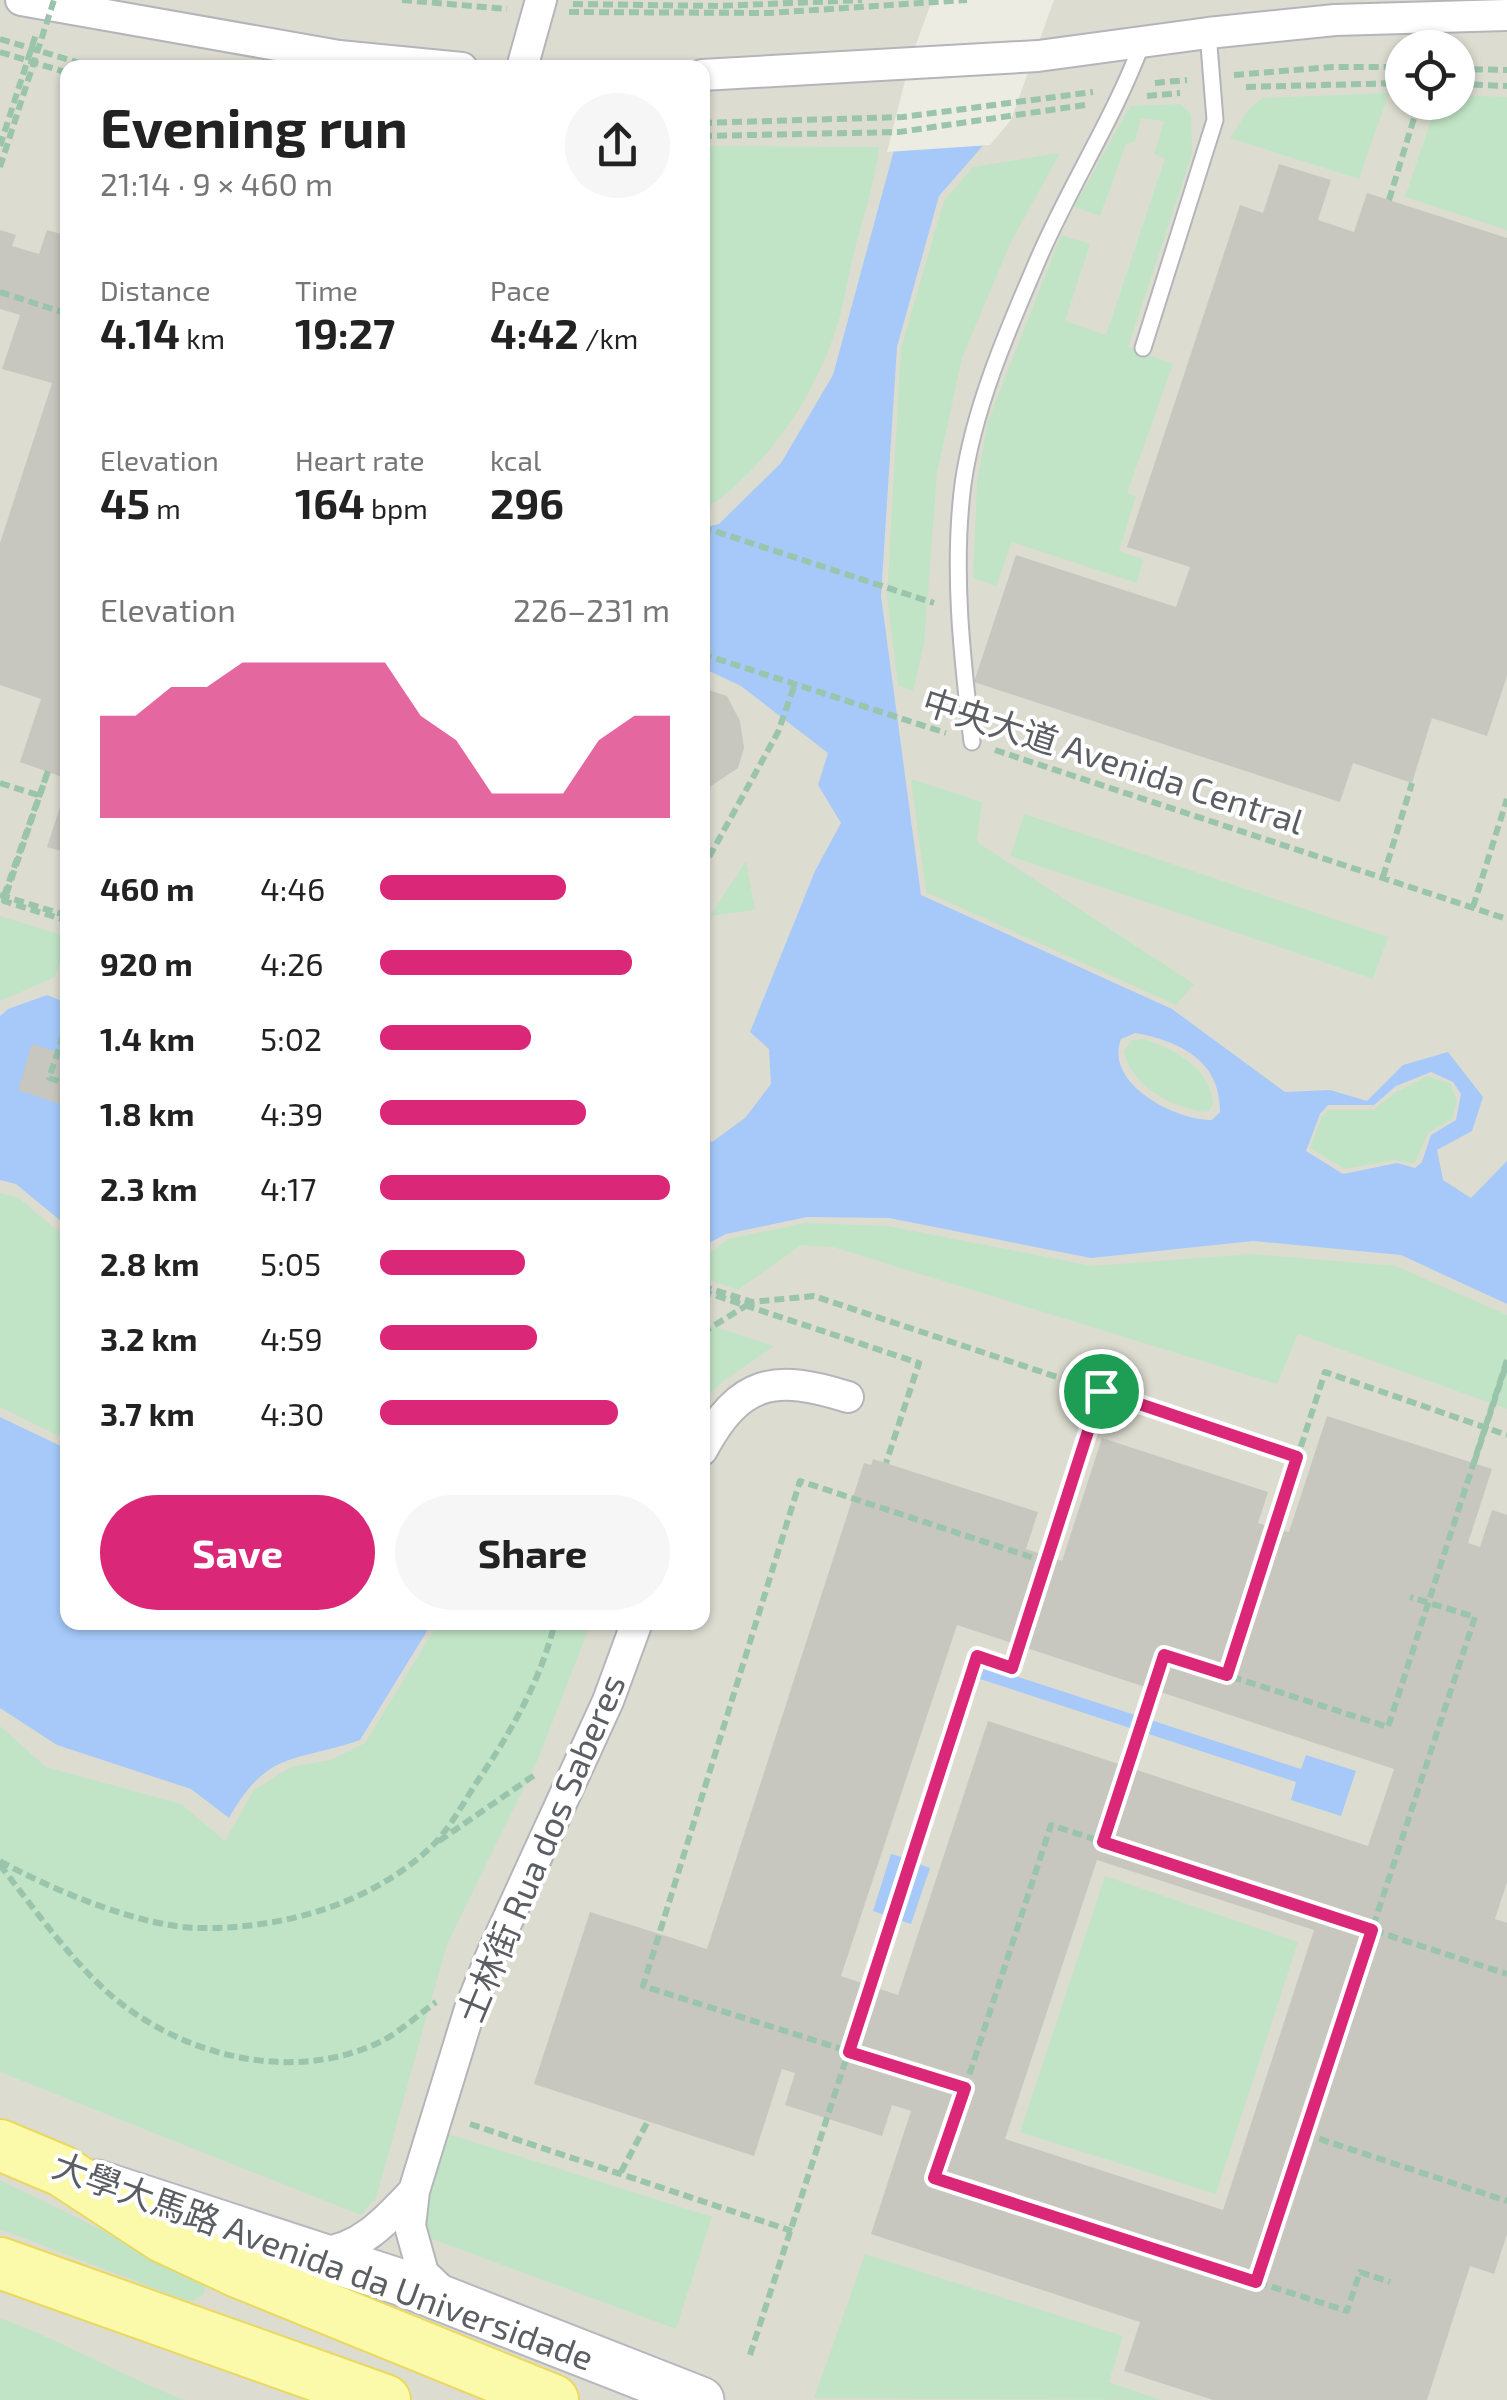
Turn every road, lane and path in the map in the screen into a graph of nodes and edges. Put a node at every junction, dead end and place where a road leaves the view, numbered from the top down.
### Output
1 (402, 0) edge
2 (862, 0) edge
3 (967, 0) edge
4 (42, 2) edge
5 (540, 5) edge
6 (1338, 10) edge
7 (1507, 15) edge
8 (1208, 33) junction
9 (0, 39) edge
10 (1142, 42) junction
11 (31, 49) junction
12 (0, 52) edge
13 (28, 60) junction
14 (69, 60) edge
15 (380, 60) edge
16 (524, 60) edge
17 (1475, 69) edge
18 (60, 70) edge
19 (1507, 70) edge
20 (710, 75) edge
21 (1385, 83) edge
22 (1475, 85) edge
23 (1507, 86) edge
24 (1246, 87) dead end
25 (1120, 98) junction
26 (1007, 118) junction
27 (1414, 120) edge
28 (710, 122) edge
29 (710, 136) edge
30 (0, 146) edge
31 (0, 166) edge
32 (1390, 200) dead end
33 (0, 292) edge
34 (60, 311) edge
35 (1143, 348) dead end
36 (710, 529) edge
37 (935, 603) dead end
38 (710, 657) edge
39 (795, 684) junction
40 (972, 742) junction
41 (1412, 782) dead end
42 (0, 783) edge
43 (38, 796) junction
44 (1507, 798) edge
45 (710, 855) edge
46 (1383, 878) junction
47 (2, 896) edge
48 (1472, 907) junction
49 (60, 916) edge
50 (60, 917) edge
51 (1507, 918) edge
52 (60, 1045) edge
53 (60, 1056) edge
54 (60, 1080) edge
55 (60, 1081) edge
56 (710, 1290) edge
57 (710, 1291) edge
58 (752, 1302) junction
59 (710, 1329) edge
60 (1507, 1361) edge
61 (1101, 1391) junction
62 (848, 1397) dead end
63 (1485, 1428) junction
64 (1507, 1435) edge
65 (710, 1438) edge
66 (1297, 1457) junction
67 (886, 1463) dead end
68 (1474, 1464) junction
69 (1046, 1562) junction
70 (1410, 1597) dead end
71 (1428, 1602) junction
72 (552, 1630) edge
73 (634, 1630) edge
74 (1227, 1675) junction
75 (592, 1736) junction
76 (1103, 1842) junction
77 (434, 1845) junction
78 (0, 1863) edge
79 (1372, 1930) junction
80 (492, 1954) junction
81 (1507, 1974) edge
82 (849, 2052) junction
83 (965, 2088) junction
84 (438, 2114) junction
85 (648, 2120) dead end
86 (1304, 2134) junction
87 (0, 2145) edge
88 (62, 2171) junction
89 (621, 2172) junction
90 (414, 2191) junction
91 (1507, 2201) edge
92 (792, 2230) junction
93 (313, 2254) junction
94 (0, 2264) edge
95 (1256, 2282) junction
96 (1390, 2282) dead end
97 (94, 2298) junction
98 (457, 2304) junction
99 (750, 2355) dead end
100 (319, 2400) edge
101 (385, 2400) edge
102 (554, 2400) edge
103 (702, 2400) edge

1 - 5 path
2 - 5 path
3 - 5 path
4 - 11 path
4 - 15 street
4 - 31 path, bridge
5 - 16 street
6 - 7 street
6 - 8 street
8 - 10 street
8 - 35 lane
9 - 11 path
10 - 20 street
10 - 25 lane
11 - 13 path
11 - 14 path
12 - 13 path
13 - 18 path
13 - 30 path
17 - 19 path
21 - 24 path
22 - 23 path
25 - 26 path
25 - 40 lane
26 - 28 path
26 - 29 path
27 - 32 path
33 - 34 path
36 - 37 path
38 - 39 path, 中央大道 Avenida Central
39 - 40 path, 中央大道 Avenida Central
39 - 45 path
40 - 46 path, 中央大道 Avenida Central
41 - 46 path
42 - 43 path
43 - 47 path
43 - 50 path, bridge
44 - 48 path
46 - 48 path, 中央大道 Avenida Central
47 - 49 path
48 - 51 path, 中央大道 Avenida Central
52 - 55 path
53 - 54 path
56 - 58 path
57 - 67 path, bridge
58 - 59 path
58 - 61 path
60 - 63 path, bridge
60 - 68 path, bridge
61 - 66 path
61 - 69 path
62 - 65 street
63 - 64 path
63 - 66 path
63 - 68 path
66 - 74 path
68 - 71 path
69 - 82 path
69 - 82 path
70 - 71 path
71 - 74 path
71 - 79 path
72 - 77 path
73 - 75 street, 士林街 Rua dos Saberes
74 - 76 path
75 - 77 path
75 - 80 street, 士林街 Rua dos Saberes
76 - 79 path
76 - 83 path
77 - 78 path
78 - 80 path
79 - 81 path
79 - 86 path
80 - 84 street, 士林街 Rua dos Saberes
82 - 83 path
82 - 92 path
83 - 95 path
84 - 89 path
84 - 90 street, 士林街 Rua dos Saberes
85 - 89 path
86 - 91 path
86 - 95 path
87 - 88 main road, 大學大馬路 Avenida da Universidade
88 - 93 main road, 大學大馬路 Avenida da Universidade
88 - 102 main road
89 - 92 path
90 - 93 street
90 - 98 street
92 - 99 path
93 - 98 main road, 大學大馬路 Avenida da Universidade
94 - 97 main road
95 - 96 path
97 - 100 main road
97 - 101 main road
98 - 103 main road, 大學大馬路 Avenida da Universidade

